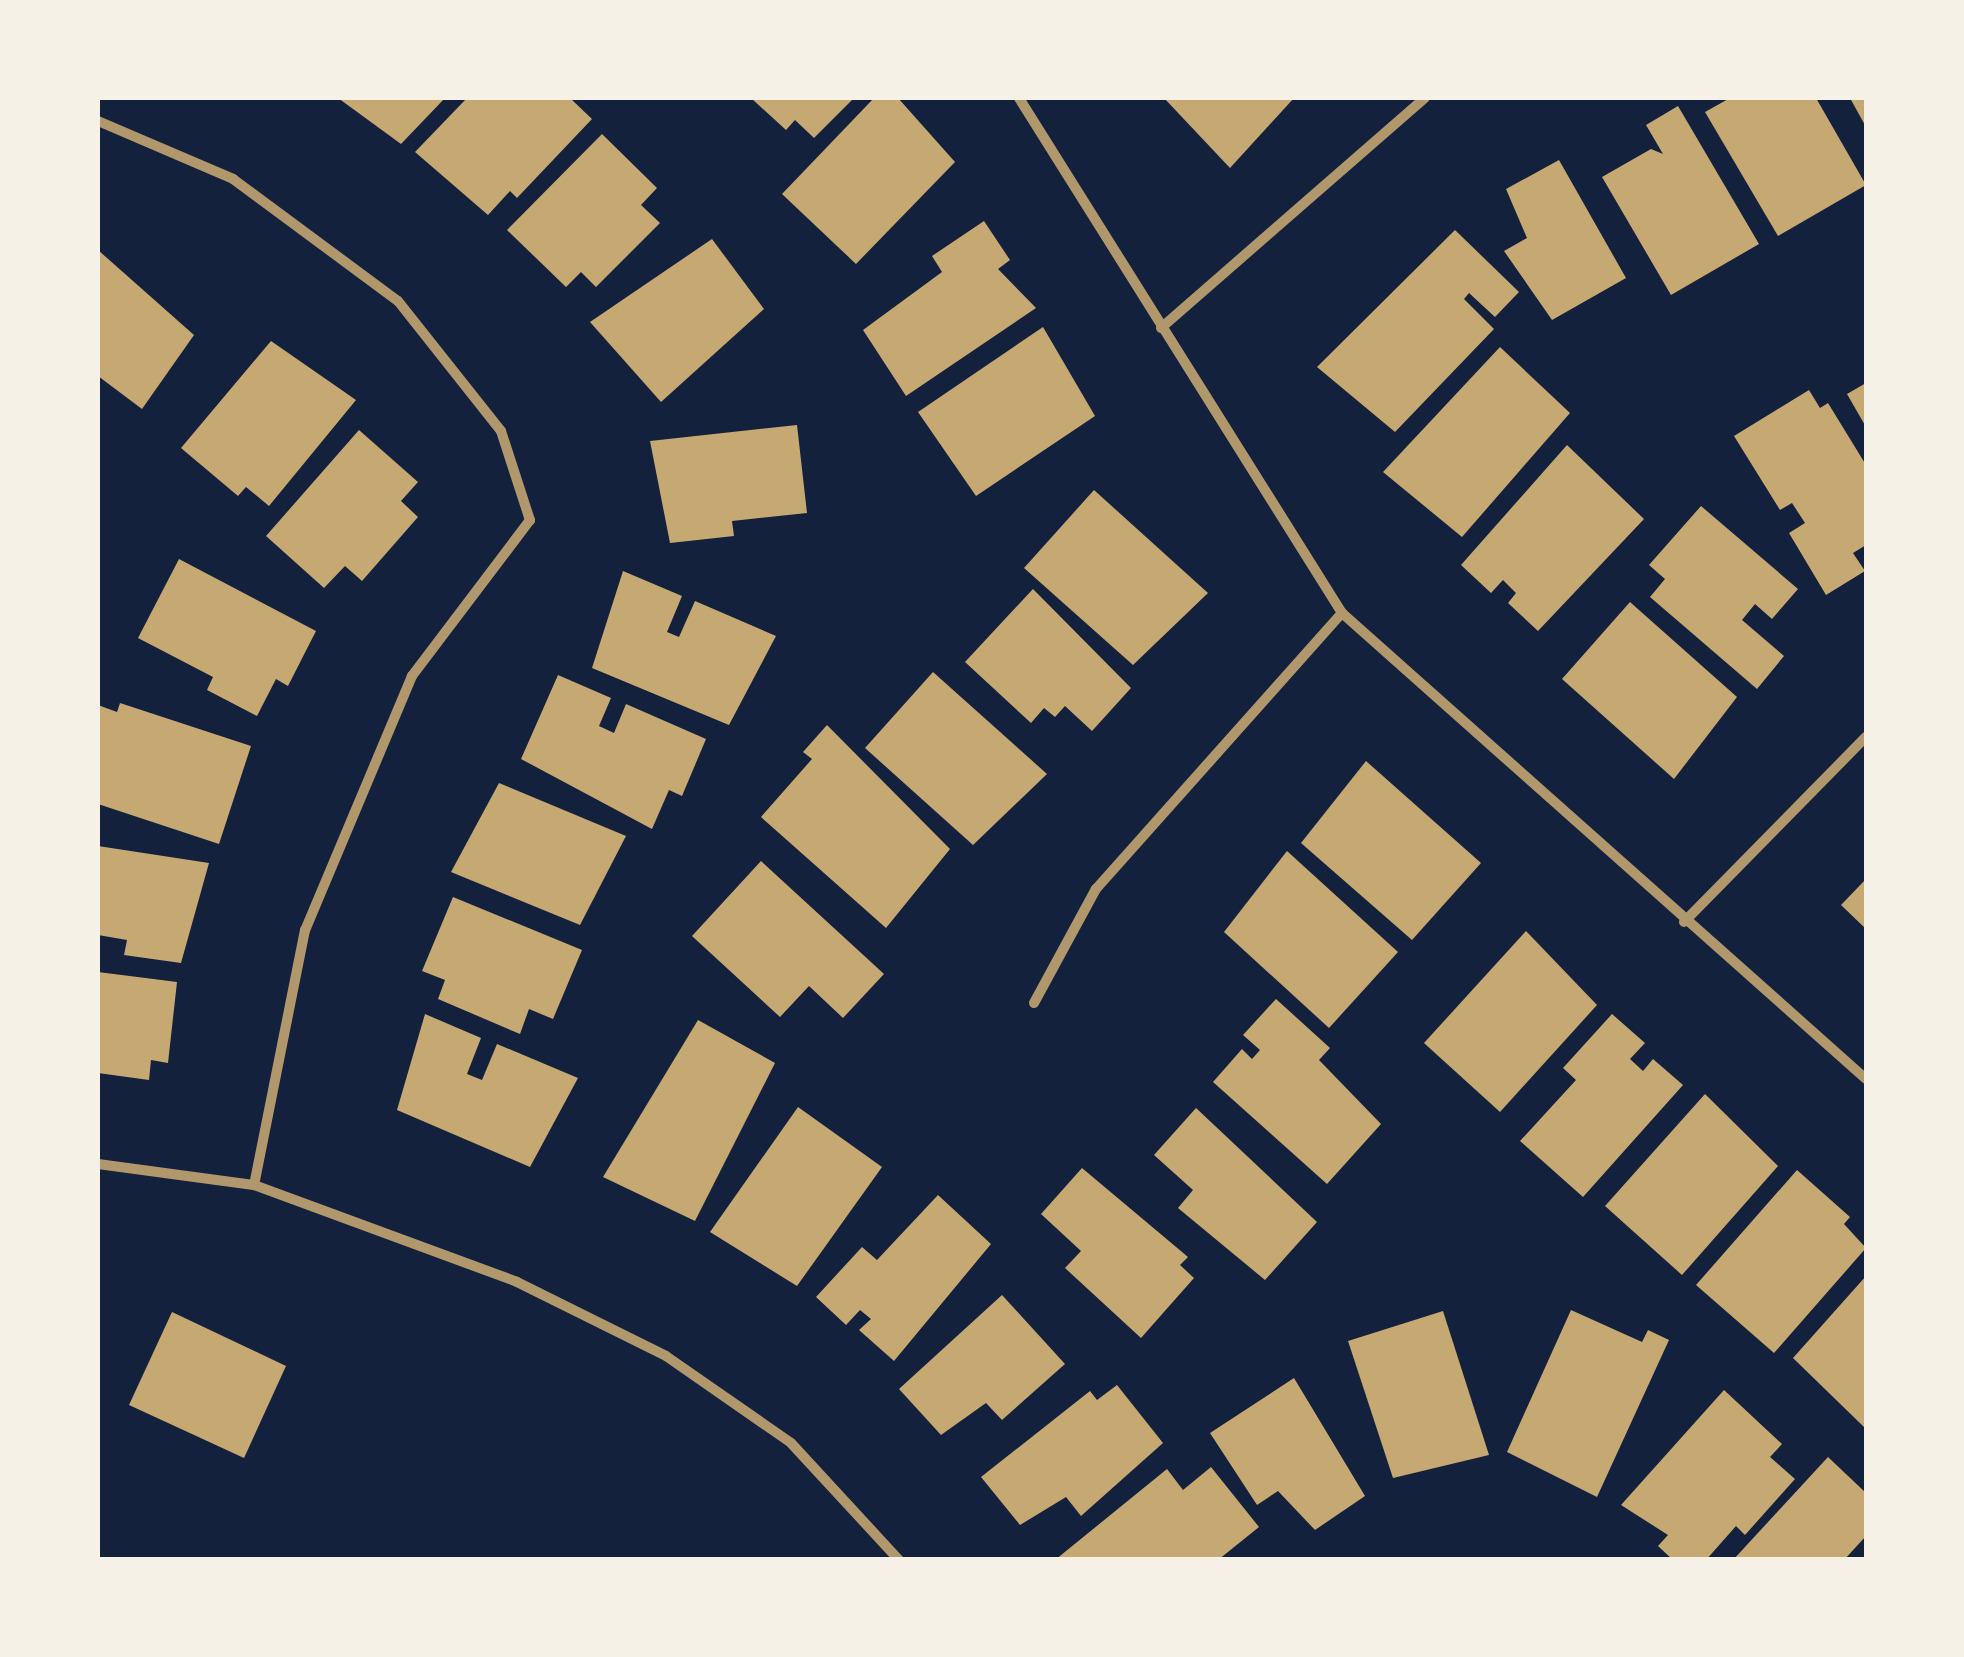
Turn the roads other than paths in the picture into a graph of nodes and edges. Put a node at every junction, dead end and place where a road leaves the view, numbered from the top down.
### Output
1 (1019, 98) edge
2 (1425, 98) edge
3 (98, 121) edge
4 (1161, 328) junction
5 (1342, 613) junction
6 (1866, 737) edge
7 (1684, 922) junction
8 (1034, 1002) dead end
9 (1866, 1078) edge
10 (98, 1164) edge
11 (254, 1185) junction
12 (899, 1560) edge

1 - 4 street
2 - 4 street
3 - 11 street
4 - 5 street
5 - 7 street
5 - 8 street
6 - 7 street
7 - 9 street
10 - 11 street
11 - 12 street

